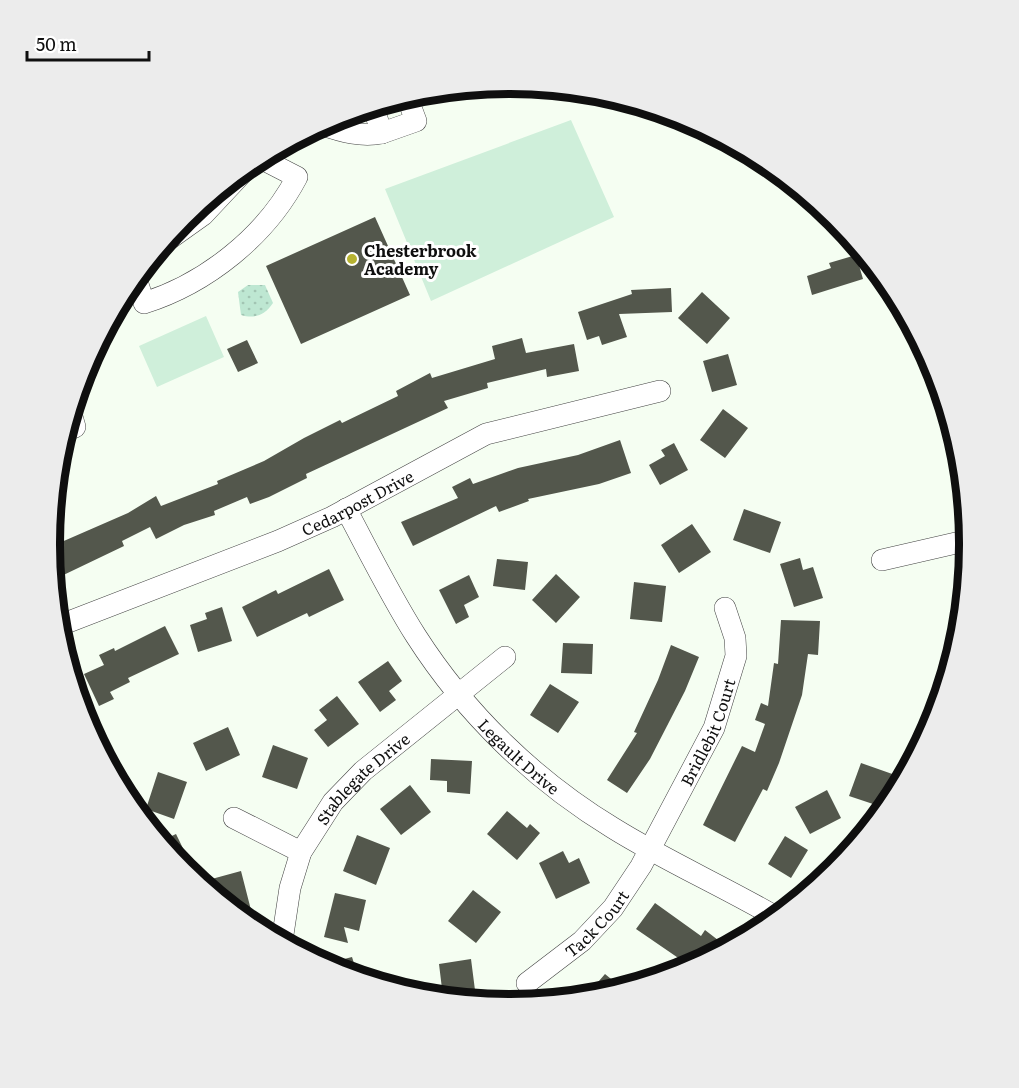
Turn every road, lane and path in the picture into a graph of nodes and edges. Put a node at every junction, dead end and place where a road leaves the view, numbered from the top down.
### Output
1 (410, 106) edge
2 (376, 115) edge
3 (336, 130) edge
4 (382, 133) junction
5 (271, 164) edge
6 (139, 290) edge
7 (660, 391) dead end
8 (346, 509) junction
9 (959, 542) edge
10 (882, 560) dead end
11 (724, 608) dead end
12 (67, 622) edge
13 (505, 657) dead end
14 (459, 694) junction
15 (234, 818) dead end
16 (649, 850) junction
17 (301, 852) junction
18 (767, 912) edge
19 (283, 932) edge
20 (527, 983) dead end

1 - 4 street
2 - 4 street
3 - 4 street
5 - 6 street
7 - 8 street, Cedarpost Drive
8 - 12 street, Cedarpost Drive
8 - 14 street, Legault Drive
9 - 10 street
11 - 16 street, Bridlebit Court
13 - 14 street, Stablegate Drive
14 - 16 street, Legault Drive
14 - 17 street, Stablegate Drive
15 - 17 street
16 - 18 street, Legault Drive
16 - 20 street, Tack Court
17 - 19 street, Stablegate Drive

